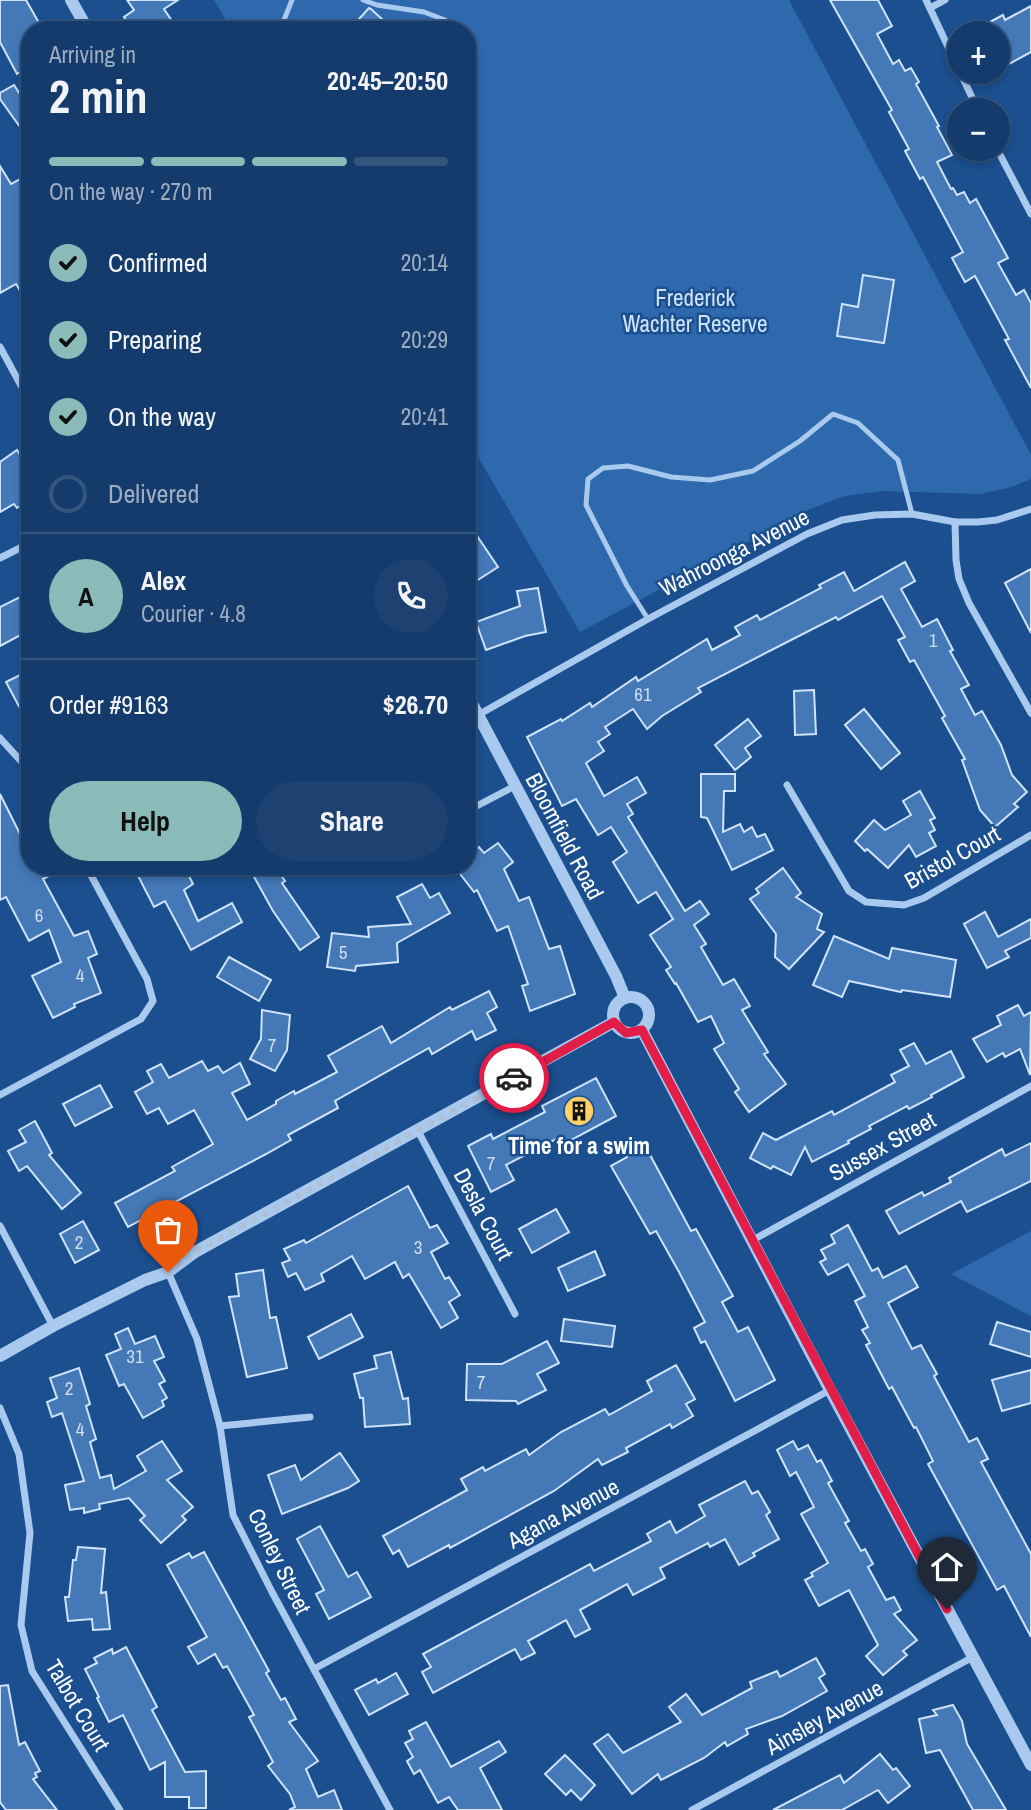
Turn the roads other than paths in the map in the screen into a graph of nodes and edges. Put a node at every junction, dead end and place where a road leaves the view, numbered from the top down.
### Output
1 (71, 0) edge
2 (292, 0) edge
3 (363, 0) edge
4 (926, 0) edge
5 (944, 0) edge
6 (930, 8) junction
7 (83, 21) edge
8 (284, 21) edge
9 (445, 21) edge
10 (947, 45) edge
11 (1003, 161) edge
12 (1031, 214) edge
13 (0, 347) edge
14 (21, 386) edge
15 (1031, 509) edge
16 (912, 514) junction
17 (955, 523) junction
18 (21, 547) edge
19 (0, 558) edge
20 (648, 619) junction
21 (476, 711) edge
22 (1031, 713) edge
23 (478, 715) junction
24 (0, 738) edge
25 (21, 761) edge
26 (787, 785) dead end
27 (515, 786) junction
28 (476, 806) edge
29 (1031, 835) edge
30 (91, 875) edge
31 (625, 998) junction
32 (614, 1022) junction
33 (642, 1030) junction
34 (1031, 1086) edge
35 (0, 1094) edge
36 (418, 1131) junction
37 (0, 1226) edge
38 (751, 1241) junction
39 (168, 1272) junction
40 (515, 1314) dead end
41 (53, 1326) junction
42 (0, 1356) edge
43 (831, 1390) junction
44 (0, 1408) edge
45 (310, 1417) dead end
46 (220, 1426) junction
47 (974, 1657) junction
48 (314, 1669) junction
49 (1031, 1765) edge
50 (120, 1810) edge
51 (390, 1810) edge
52 (692, 1810) edge

1 - 7 street
2 - 8 lane
3 - 9 lane
4 - 6 street
5 - 6 street
6 - 10 street
11 - 12 street
13 - 14 street
15 - 17 street, Wahroonga Avenue
16 - 17 street, Wahroonga Avenue
16 - 20 street, Wahroonga Avenue
16 - 20 lane
17 - 22 street
18 - 19 street
20 - 23 street, Wahroonga Avenue
21 - 23 street, Bloomfield Road
23 - 27 street, Bloomfield Road
24 - 25 street
26 - 29 street, Bristol Court
27 - 28 street
27 - 31 street, Bloomfield Road
30 - 35 street
31 - 32 street
31 - 33 street
32 - 33 street
32 - 36 street
33 - 38 street
34 - 38 street, Sussex Street
36 - 39 street
36 - 40 street, Desla Court
37 - 41 street
38 - 43 street
39 - 41 street
39 - 46 street, Conley Street
41 - 42 street
43 - 47 street
43 - 48 street, Agana Avenue
44 - 50 street, Talbot Court
45 - 46 street
46 - 48 street, Conley Street
47 - 49 street
47 - 52 street, Ainsley Avenue
48 - 51 street, Conley Street

